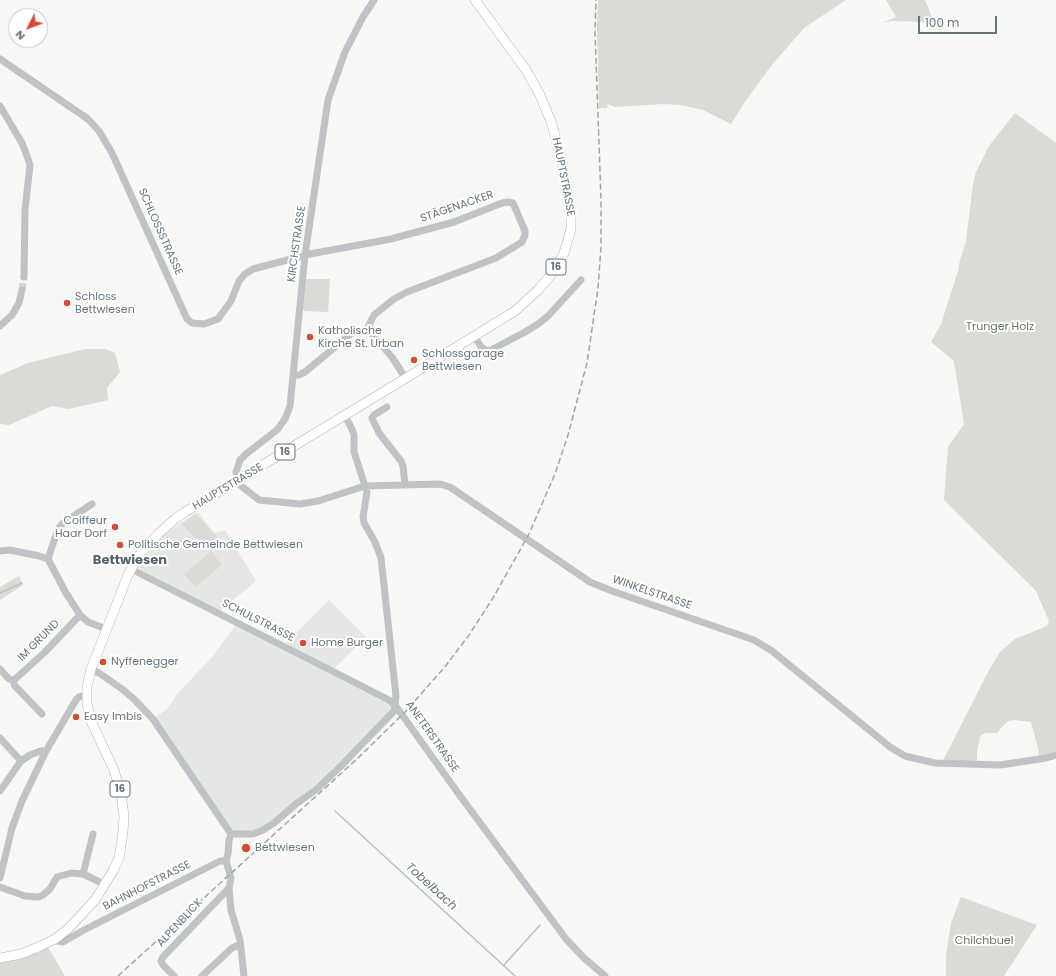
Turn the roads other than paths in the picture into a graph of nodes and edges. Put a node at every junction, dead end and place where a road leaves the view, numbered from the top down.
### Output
1 (374, 0) edge
2 (475, 0) edge
3 (0, 59) edge
4 (0, 106) edge
5 (305, 256) junction
6 (24, 277) tunnel mouth
7 (581, 280) dead end
8 (22, 290) tunnel mouth
9 (0, 326) edge
10 (368, 329) junction
11 (475, 337) junction
12 (294, 374) junction
13 (406, 379) junction
14 (387, 407) dead end
15 (345, 416) junction
16 (238, 480) junction
17 (405, 485) junction
18 (366, 486) junction
19 (92, 504) dead end
20 (0, 551) edge
21 (48, 559) junction
22 (131, 569) junction
23 (80, 615) junction
24 (106, 629) junction
25 (0, 669) edge
26 (91, 669) junction
27 (13, 681) junction
28 (87, 695) junction
29 (395, 705) junction
30 (42, 714) dead end
31 (0, 738) edge
32 (46, 751) junction
33 (1056, 755) edge
34 (21, 761) junction
35 (0, 792) edge
36 (93, 834) dead end
37 (230, 834) junction
38 (226, 861) junction
39 (83, 874) junction
40 (0, 878) edge
41 (106, 885) junction
42 (0, 887) edge
43 (229, 888) junction
44 (55, 939) junction
45 (239, 945) junction
46 (0, 958) edge
47 (174, 976) edge
48 (202, 976) edge
49 (244, 976) edge
50 (606, 976) edge

1 - 5 street, KIRCHSTRASSE
2 - 11 main road, HAUPTSTRASSE / 16
3 - 5 street, SCHLOSSSTRASSE
4 - 6 street
5 - 10 street, STÄGENACKER
5 - 12 street, KIRCHSTRASSE
7 - 11 street
8 - 9 street
10 - 12 street
10 - 13 street
11 - 13 main road, HAUPTSTRASSE / 16
12 - 16 street, KIRCHSTRASSE
13 - 15 main road, HAUPTSTRASSE / 16
14 - 17 street
15 - 16 main road, HAUPTSTRASSE / 16
15 - 18 street, ANETERSTRASSE
16 - 18 street, WINKELSTRASSE
16 - 22 main road, HAUPTSTRASSE / 16
17 - 18 street, WINKELSTRASSE
17 - 33 street, WINKELSTRASSE
18 - 29 street, ANETERSTRASSE
19 - 21 street
20 - 21 street
21 - 23 street
22 - 24 main road, HAUPTSTRASSE / 16
22 - 29 street, SCHULSTRASSE
23 - 24 street
23 - 27 street, IM GRUND
24 - 26 main road, HAUPTSTRASSE / 16
25 - 27 street
26 - 28 main road, HAUPTSTRASSE / 16
26 - 37 street
27 - 30 street
28 - 32 street
28 - 41 main road, HAUPTSTRASSE / 16
29 - 37 street
29 - 50 street, ANETERSTRASSE
31 - 34 street
32 - 34 street
32 - 40 street
34 - 35 street
36 - 39 street
37 - 38 street
38 - 43 street
38 - 44 street, BAHNHOFSTRASSE
39 - 41 street
39 - 42 street
41 - 44 main road, HAUPTSTRASSE / 16
43 - 45 street
43 - 47 street, ALPENBLICK
44 - 46 main road, HAUPTSTRASSE / 16
45 - 48 street
45 - 49 street

